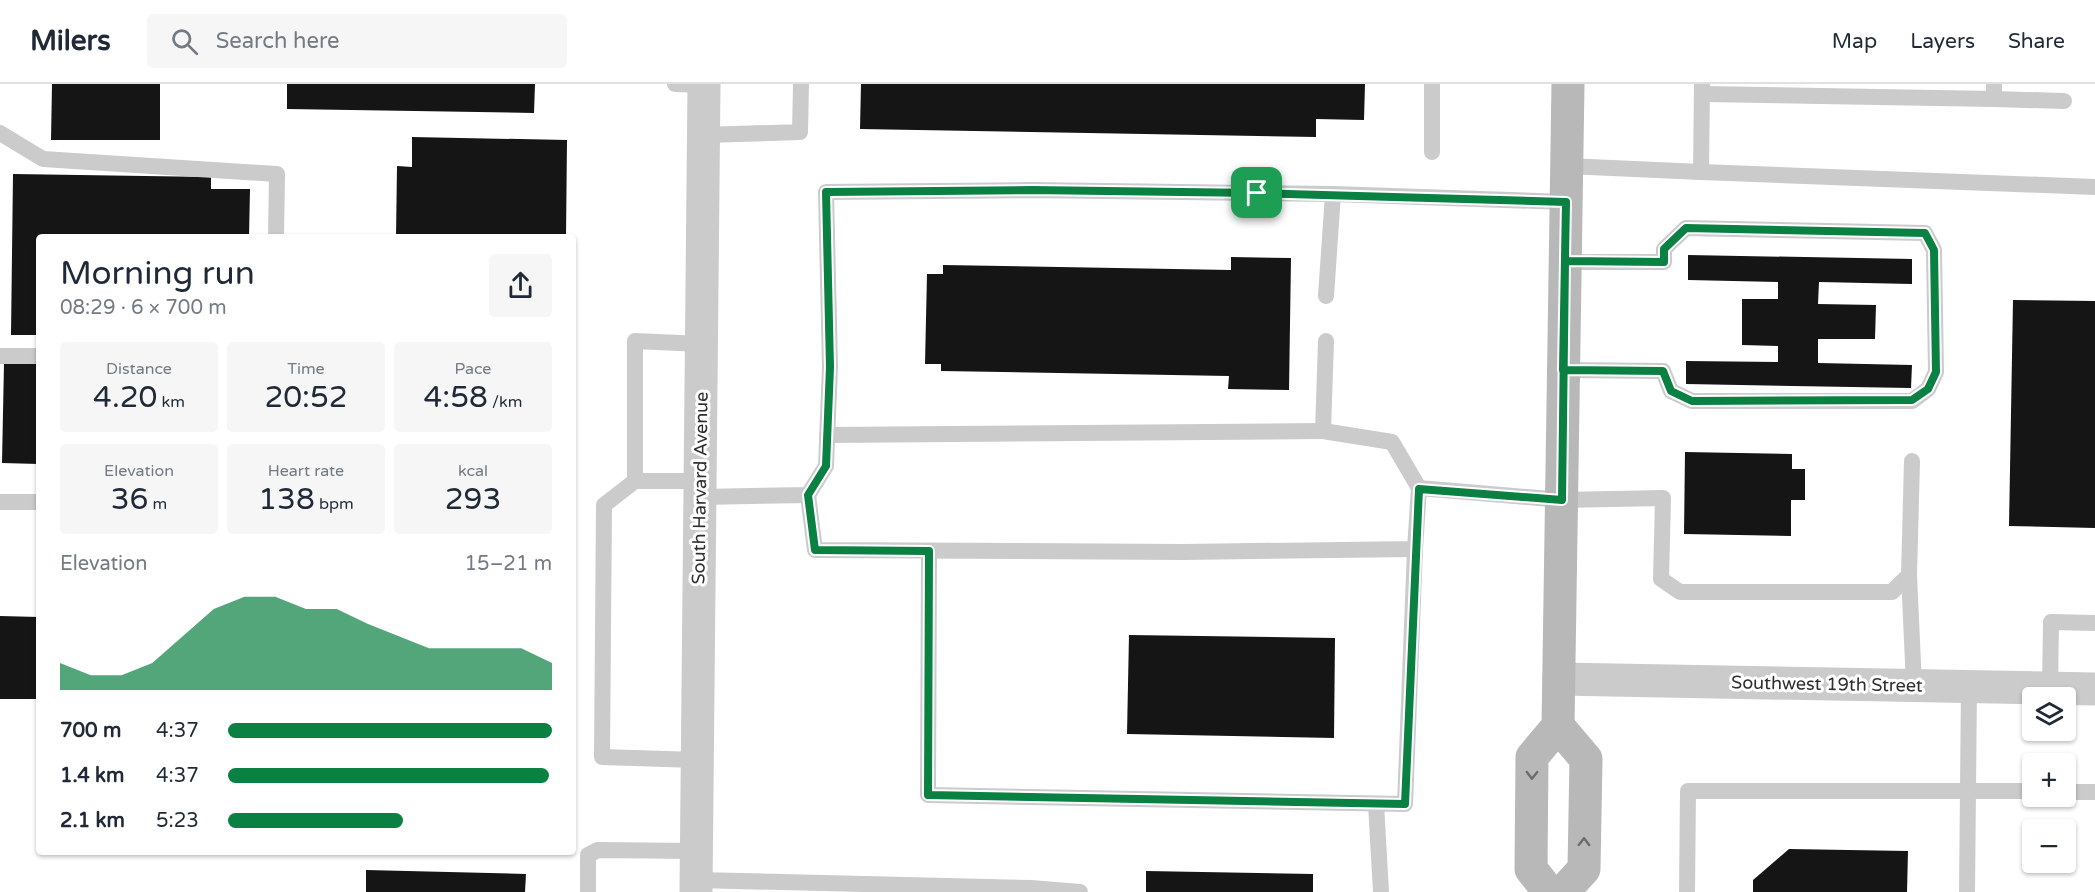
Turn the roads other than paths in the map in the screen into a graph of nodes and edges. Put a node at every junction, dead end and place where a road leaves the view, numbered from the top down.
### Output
1 (694, 84) edge
2 (801, 84) edge
3 (1432, 84) edge
4 (1568, 84) edge
5 (1702, 89) edge
6 (1994, 92) edge
7 (2064, 101) dead end
8 (0, 133) edge
9 (704, 135) junction
10 (1432, 152) dead end
11 (1567, 166) junction
12 (1701, 172) junction
13 (2095, 187) edge
14 (1332, 194) junction
15 (1566, 202) junction
16 (276, 234) edge
17 (1565, 261) junction
18 (1326, 296) dead end
19 (1326, 342) dead end
20 (701, 344) junction
21 (0, 356) edge
22 (36, 356) edge
23 (1563, 370) junction
24 (1323, 432) junction
25 (827, 435) junction
26 (1911, 461) dead end
27 (635, 481) junction
28 (700, 489) junction
29 (1419, 489) junction
30 (808, 495) junction
31 (1562, 500) junction
32 (0, 502) edge
33 (36, 502) edge
34 (1415, 549) junction
35 (929, 551) junction
36 (1909, 575) junction
37 (2095, 622) edge
38 (1559, 679) junction
39 (1914, 686) junction
40 (1969, 686) junction
41 (2022, 687) edge
42 (2050, 687) edge
43 (2076, 689) edge
44 (2095, 689) edge
45 (1558, 726) junction
46 (697, 760) junction
47 (1967, 790) junction
48 (2022, 791) edge
49 (2076, 792) edge
50 (2095, 792) edge
51 (1376, 804) junction
52 (696, 874) edge
53 (782, 887) edge
54 (588, 892) edge
55 (1080, 892) edge
56 (1381, 892) edge
57 (1549, 892) edge
58 (1563, 892) edge
59 (1687, 892) edge
60 (1967, 892) edge

1 - 9 street, South Harvard Avenue
2 - 9 lane
3 - 10 lane
4 - 11 main road
5 - 6 lane
5 - 12 lane
6 - 7 lane
8 - 16 lane
9 - 20 street, South Harvard Avenue
11 - 12 lane
11 - 15 main road
12 - 13 lane
14 - 15 lane
14 - 18 lane
14 - 25 lane
15 - 17 main road
17 - 23 main road
17 - 23 lane
19 - 24 lane
20 - 27 lane
20 - 28 street, South Harvard Avenue
21 - 22 lane
23 - 31 main road
24 - 25 lane
24 - 29 lane
25 - 30 lane
26 - 36 lane
27 - 28 lane
27 - 46 lane
28 - 30 lane
28 - 46 street, South Harvard Avenue
29 - 31 lane
29 - 34 lane
30 - 35 lane
31 - 36 lane
31 - 38 main road
32 - 33 lane
34 - 35 lane
34 - 51 lane
35 - 51 lane
36 - 39 lane
37 - 42 lane
38 - 39 street, Southwest 19th Street
38 - 45 main road
39 - 40 street, Southwest 19th Street
40 - 41 street, Southwest 19th Street
40 - 47 lane
43 - 44 street, Southwest 19th Street
45 -> 57 main road
58 -> 45 main road
46 - 52 street, South Harvard Avenue
47 - 48 lane
47 - 59 lane
47 - 60 lane
49 - 50 lane
51 - 56 lane
52 - 53 lane
52 - 54 lane
53 - 55 lane

